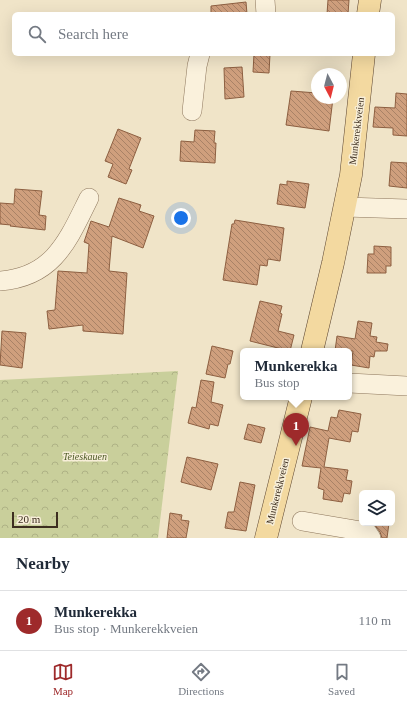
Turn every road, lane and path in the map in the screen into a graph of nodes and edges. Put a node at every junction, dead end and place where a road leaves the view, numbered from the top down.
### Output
1 (265, 0) edge
2 (370, 0) edge
3 (266, 12) edge
4 (368, 12) edge
5 (199, 56) edge
6 (364, 56) edge
7 (192, 111) dead end
8 (89, 198) dead end
9 (344, 207) junction
10 (407, 209) edge
11 (0, 281) edge
12 (313, 348) edge
13 (352, 382) edge
14 (407, 386) edge
15 (300, 400) edge
16 (302, 521) dead end
17 (266, 538) edge
18 (371, 538) edge

1 - 3 street
2 - 4 main road
5 - 7 street
6 - 9 main road, Munkerekkveien
8 - 11 street
9 - 10 street
9 - 12 main road, Munkerekkveien
13 - 14 street
15 - 17 main road, Munkerekkveien
16 - 18 street

